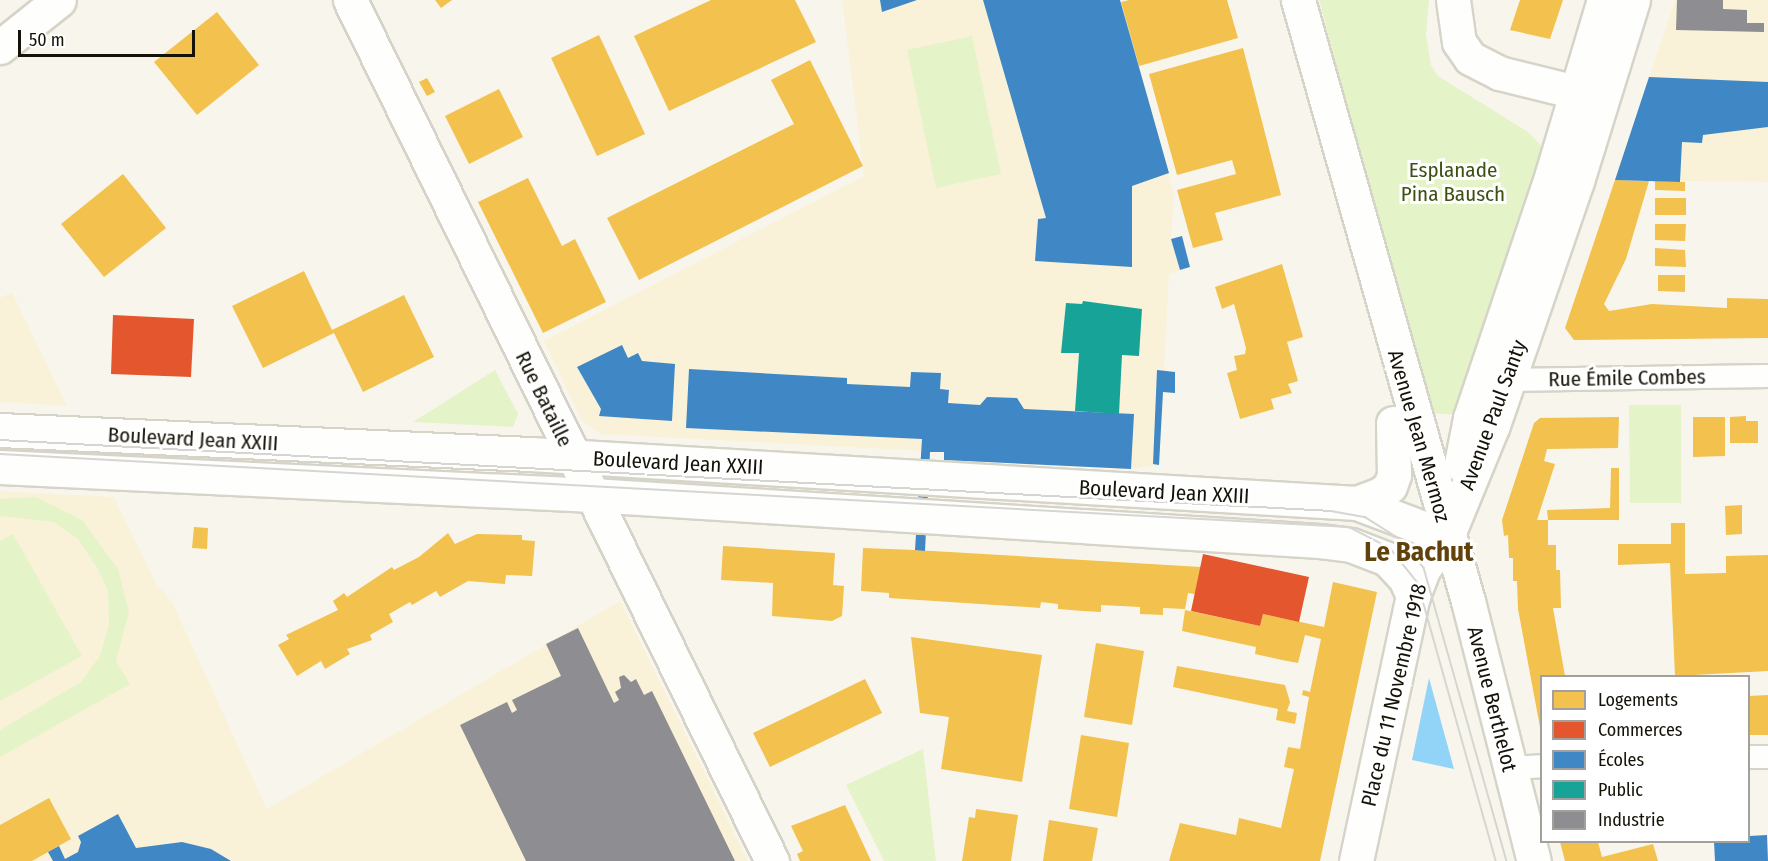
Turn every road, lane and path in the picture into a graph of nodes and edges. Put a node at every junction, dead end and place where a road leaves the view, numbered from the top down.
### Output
1 (59, 0) edge
2 (350, 0) edge
3 (1277, 0) edge
4 (1298, 0) edge
5 (1453, 0) edge
6 (1604, 0) edge
7 (1633, 0) edge
8 (0, 47) edge
9 (1588, 95) junction
10 (1497, 376) junction
11 (1768, 376) edge
12 (1393, 423) junction
13 (0, 430) edge
14 (573, 457) junction
15 (0, 467) edge
16 (592, 495) junction
17 (1356, 502) junction
18 (1447, 537) junction
19 (1351, 545) junction
20 (1413, 596) junction
21 (1750, 757) edge
22 (1768, 757) edge
23 (1540, 766) edge
24 (1508, 768) junction
25 (772, 861) edge
26 (1356, 861) edge
27 (1534, 861) edge

1 - 8 main road
2 - 14 main road, Rue Bataille
3 - 12 main road, Avenue Jean Mermoz
4 - 18 main road, Avenue Jean Mermoz
5 - 9 main road
6 - 9 main road, Avenue Paul Santy
7 - 9 main road, Avenue Paul Santy
9 - 10 main road, Avenue Paul Santy
10 - 11 street, Rue Émile Combes
10 - 18 main road, Avenue Paul Santy
12 - 17 main road, Boulevard Jean XXIII
12 - 18 main road, Avenue Jean Mermoz
13 - 14 main road, Boulevard Jean XXIII
14 - 16 main road, Rue Bataille
14 - 17 main road, Boulevard Jean XXIII
15 - 16 main road, Boulevard Jean XXIII
16 - 19 main road, Boulevard Jean XXIII
16 - 25 main road, Rue Bataille
17 - 18 main road, Boulevard Jean XXIII
18 - 19 main road, Boulevard Jean XXIII
18 - 20 main road, Place du 11 Novembre 1918
18 - 24 main road, Avenue Berthelot
19 - 20 main road, Boulevard Jean XXIII
20 - 26 main road, Place du 11 Novembre 1918
21 - 22 street
23 - 24 street
24 - 27 main road, Avenue Berthelot

